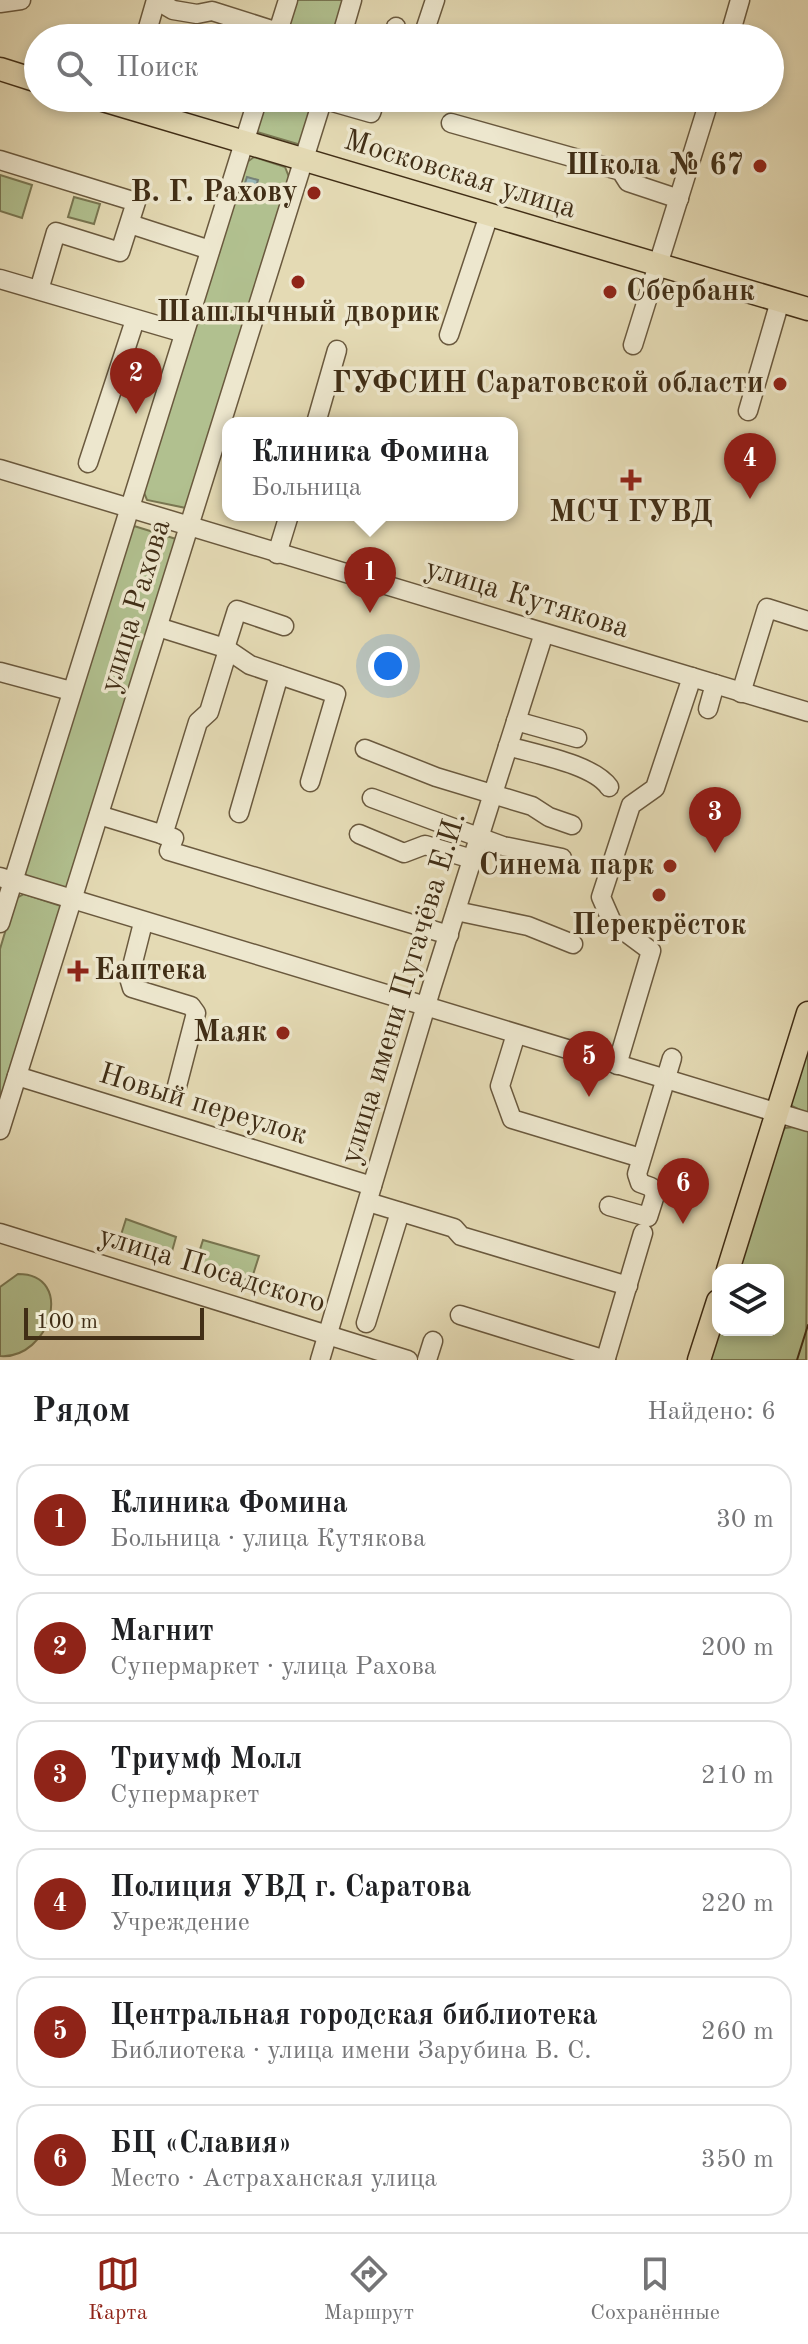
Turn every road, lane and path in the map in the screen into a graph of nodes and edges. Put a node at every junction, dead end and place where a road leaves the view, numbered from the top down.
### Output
1 (21, 0) edge
2 (156, 0) edge
3 (288, 0) edge
4 (352, 0) edge
5 (435, 0) edge
6 (740, 0) edge
7 (0, 3) edge
8 (149, 24) edge
9 (247, 24) edge
10 (280, 24) edge
11 (345, 24) edge
12 (427, 24) edge
13 (733, 24) edge
14 (0, 69) edge
15 (24, 77) edge
16 (156, 112) edge
17 (254, 112) edge
18 (318, 112) edge
19 (706, 112) edge
20 (451, 123) dead end
21 (244, 142) junction
22 (304, 159) junction
23 (0, 160) edge
24 (679, 199) junction
25 (489, 215) junction
26 (130, 224) junction
27 (210, 250) junction
28 (658, 265) junction
29 (0, 279) edge
30 (39, 290) junction
31 (780, 301) junction
32 (808, 309) edge
33 (135, 320) junction
34 (184, 333) junction
35 (449, 335) dead end
36 (633, 345) dead end
37 (337, 350) dead end
38 (748, 411) dead end
39 (224, 417) edge
40 (318, 417) edge
41 (222, 422) edge
42 (88, 463) dead end
43 (0, 469) edge
44 (128, 508) junction
45 (287, 521) edge
46 (189, 528) junction
47 (277, 554) junction
48 (808, 621) edge
49 (284, 626) dead end
50 (158, 627) junction
51 (544, 633) junction
52 (226, 649) junction
53 (0, 672) edge
54 (279, 675) junction
55 (692, 677) junction
56 (715, 684) junction
57 (71, 691) junction
58 (741, 693) junction
59 (708, 709) dead end
60 (808, 712) edge
61 (516, 721) junction
62 (577, 738) dead end
63 (508, 746) junction
64 (365, 749) dead end
65 (310, 782) dead end
66 (609, 787) dead end
67 (493, 795) junction
68 (372, 798) dead end
69 (239, 813) dead end
70 (99, 815) junction
71 (572, 825) dead end
72 (359, 834) dead end
73 (163, 835) junction
74 (480, 838) junction
75 (562, 858) dead end
76 (472, 859) junction
77 (6, 879) edge
78 (72, 901) junction
79 (456, 911) junction
80 (0, 923) edge
81 (143, 923) junction
82 (449, 935) junction
83 (573, 944) dead end
84 (425, 1008) junction
85 (808, 1013) edge
86 (516, 1034) junction
87 (672, 1058) dead end
88 (617, 1065) junction
89 (17, 1076) junction
90 (665, 1080) junction
91 (177, 1086) dead end
92 (777, 1114) junction
93 (808, 1122) edge
94 (0, 1130) edge
95 (641, 1158) junction
96 (370, 1194) junction
97 (609, 1206) dead end
98 (400, 1212) junction
99 (0, 1233) edge
100 (643, 1233) dead end
101 (350, 1262) junction
102 (730, 1264) edge
103 (381, 1272) junction
104 (628, 1286) junction
105 (460, 1315) dead end
106 (712, 1320) edge
107 (366, 1323) dead end
108 (328, 1335) junction
109 (433, 1341) dead end
110 (404, 1359) edge
111 (606, 1359) edge
112 (320, 1360) edge
113 (427, 1360) edge
114 (699, 1360) edge

1 - 7 street
2 - 8 street
2 - 9 street
3 - 10 street
4 - 11 street
5 - 12 street
6 - 13 street
14 - 15 main road
16 - 21 main road, Московская улица
17 - 21 street, улица Рахова
18 - 22 street, улица Рахова
19 - 24 street
20 - 24 street
21 - 22 main road, Московская улица
21 - 27 street, улица Рахова
22 - 25 main road, Московская улица
22 - 39 street, улица Рахова
23 - 26 street
24 - 28 street
25 - 28 main road, Московская улица
25 - 35 street
26 - 27 street
26 - 30 street
27 - 34 street, улица Рахова
28 - 31 main road, Московская улица
28 - 36 street
29 - 30 street
30 - 33 street
31 - 32 main road, Московская улица
31 - 38 street
33 - 34 street
33 - 42 street
34 - 44 street, улица Рахова
37 - 40 street
41 - 46 street, улица Рахова
43 - 44 street, улица Кутякова
44 - 46 street, улица Кутякова
44 - 57 street, улица Рахова
45 - 47 street
46 - 47 street, улица Кутякова
46 - 50 street, улица Рахова
47 - 51 street, улица Кутякова
48 - 58 street
49 - 52 street
50 - 52 street
50 - 70 street, улица Рахова
51 - 55 street, улица Кутякова
51 - 61 street, улица имени Пугачёва Е.И.
52 - 54 street
52 - 73 street
53 - 57 street
54 - 65 street
54 - 69 street
55 - 56 street, улица Кутякова
55 - 88 street
56 - 58 street, улица Кутякова
56 - 59 street
57 - 77 street, улица Рахова
58 - 60 street, улица Кутякова
61 - 62 street
61 - 63 street, улица имени Пугачёва Е.И.
63 - 66 street
63 - 67 street, улица имени Пугачёва Е.И.
64 - 67 street
67 - 71 street
67 - 74 street, улица имени Пугачёва Е.И.
68 - 74 street
70 - 73 street
70 - 78 street, улица Рахова
72 - 76 street
73 - 82 street
74 - 75 street
74 - 76 street, улица имени Пугачёва Е.И.
76 - 79 street, улица имени Пугачёва Е.И.
77 - 78 street
77 - 80 street, улица Рахова
78 - 81 street
78 - 89 street, улица Рахова
79 - 82 street, улица имени Пугачёва Е.И.
79 - 83 street
81 - 84 street
81 - 91 street
82 - 84 street, улица имени Пугачёва Е.И.
84 - 86 street
84 - 96 street, улица имени Пугачёва Е.И.
85 - 92 main road
86 - 88 street
86 - 95 street
87 - 90 street
88 - 90 street
89 - 94 street, улица Рахова
89 - 96 street, Новый переулок
90 - 92 street
90 - 95 street
92 - 93 street
92 - 102 main road
95 - 97 street
96 - 98 street, Новый переулок
96 - 101 street, улица имени Пугачёва Е.И.
98 - 103 street
98 - 104 street, Новый переулок
99 - 108 street, улица Посадского
100 - 104 street
101 - 103 street
101 - 108 street, улица имени Пугачёва Е.И.
103 - 107 street
104 - 111 street
105 - 111 street
106 - 114 main road
108 - 110 street, улица Посадского
108 - 112 street, улица имени Пугачёва Е.И.
109 - 113 street

